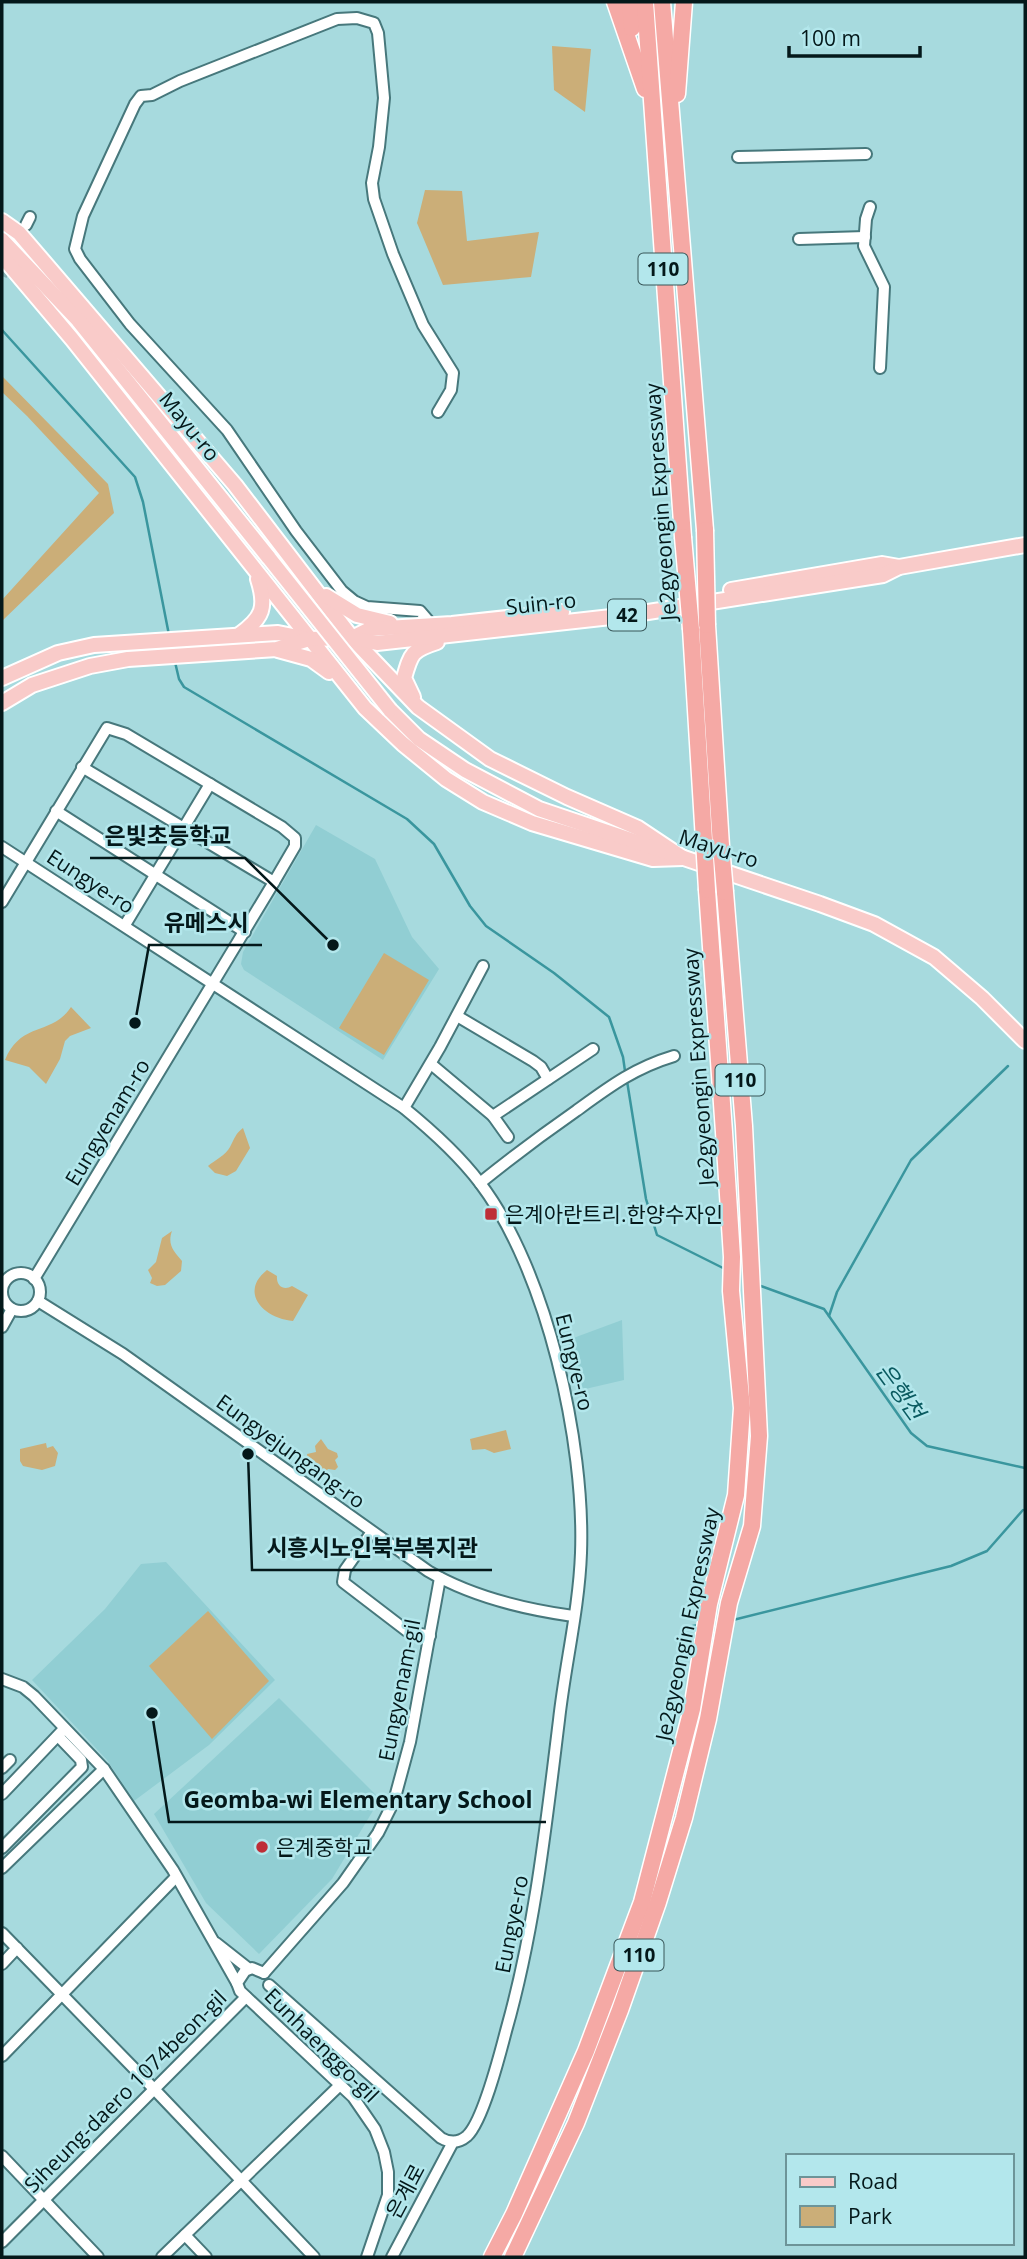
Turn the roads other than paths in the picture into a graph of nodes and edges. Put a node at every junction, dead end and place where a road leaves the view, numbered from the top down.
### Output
1 (615, 2) edge
2 (630, 2) edge
3 (645, 2) edge
4 (662, 2) edge
5 (684, 2) edge
6 (634, 58) junction
7 (651, 108) junction
8 (673, 138) junction
9 (866, 154) dead end
10 (738, 157) dead end
11 (870, 207) dead end
12 (2, 221) edge
13 (865, 237) junction
14 (799, 239) dead end
15 (2, 240) edge
16 (2, 256) edge
17 (880, 368) dead end
18 (439, 412) dead end
19 (1025, 545) edge
20 (899, 567) junction
21 (254, 568) junction
22 (316, 589) junction
23 (432, 625) junction
24 (405, 627) junction
25 (471, 632) junction
26 (238, 636) junction
27 (352, 638) junction
28 (309, 639) junction
29 (277, 649) junction
30 (2, 678) edge
31 (353, 692) junction
32 (2, 703) edge
33 (419, 707) junction
34 (82, 767) junction
35 (210, 784) junction
36 (56, 811) junction
37 (184, 828) junction
38 (2, 847) edge
39 (682, 858) junction
40 (25, 862) junction
41 (156, 874) junction
42 (274, 882) junction
43 (2, 902) edge
44 (125, 925) junction
45 (245, 932) junction
46 (483, 966) dead end
47 (212, 984) junction
48 (457, 1016) junction
49 (1025, 1041) edge
50 (593, 1049) dead end
51 (674, 1056) dead end
52 (431, 1064) junction
53 (548, 1079) junction
54 (404, 1108) junction
55 (493, 1116) junction
56 (508, 1137) dead end
57 (480, 1183) junction
58 (34, 1279) junction
59 (4, 1281) edge
60 (38, 1301) junction
61 (12, 1309) junction
62 (2, 1327) edge
63 (371, 1533) junction
64 (440, 1578) junction
65 (573, 1616) junction
66 (430, 1636) junction
67 (4, 1684) edge
68 (62, 1732) junction
69 (104, 1769) junction
70 (2, 1794) edge
71 (2, 1848) edge
72 (2, 1868) edge
73 (176, 1877) junction
74 (2, 1933) edge
75 (211, 1939) junction
76 (17, 1948) junction
77 (2, 1964) edge
78 (248, 1969) junction
79 (264, 1973) junction
80 (237, 1983) junction
81 (269, 1985) junction
82 (62, 1994) junction
83 (249, 1999) junction
84 (2, 2056) edge
85 (338, 2086) junction
86 (155, 2090) junction
87 (453, 2142) junction
88 (2, 2156) edge
89 (242, 2180) junction
90 (44, 2200) junction
91 (185, 2235) junction
92 (2, 2242) edge
93 (98, 2257) edge
94 (162, 2257) edge
95 (205, 2257) edge
96 (314, 2257) edge
97 (367, 2257) edge
98 (392, 2257) edge
99 (492, 2257) edge
100 (513, 2257) edge

1 - 6 highway
2 - 6 highway
3 - 7 highway, Je2gyeongin Expressway / 110
4 - 8 highway, Je2gyeongin Expressway / 110
5 - 8 highway
6 - 7 highway
7 - 99 highway, Je2gyeongin Expressway / 110, bridge
8 - 100 highway, Je2gyeongin Expressway / 110, bridge
9 - 10 street
11 - 13 street
12 - 22 main road
13 - 14 street
13 - 17 street
15 - 39 main road, Mayu-ro, bridge
16 - 21 main road
18 - 23 street
19 - 20 main road, Suin-ro / 42
20 - 23 main road, Suin-ro / 42
20 - 25 main road, Suin-ro / 42
21 - 26 main road
21 - 28 main road
22 - 24 main road
22 - 27 main road
23 - 24 main road, Suin-ro / 42
24 - 27 main road, Suin-ro / 42
25 - 27 main road, Suin-ro / 42
25 - 33 main road
26 - 28 main road, Suin-ro / 42
26 - 30 main road, Suin-ro / 42
27 - 28 main road, Suin-ro / 42
27 - 33 main road
28 - 29 main road, Suin-ro / 42
28 - 31 main road
29 - 31 main road
29 - 32 main road, Suin-ro / 42
31 - 39 main road
33 - 39 main road
34 - 35 street
34 - 36 street
34 - 37 street
35 - 37 street
35 - 42 street, Eungyenam-ro
36 - 40 street
36 - 41 street
37 - 41 street
37 - 42 street
38 - 40 street, Eungye-ro
39 - 49 main road, Mayu-ro
40 - 43 street
40 - 44 street, Eungye-ro
41 - 44 street
41 - 45 street
42 - 45 street, Eungyenam-ro
44 - 47 street, Eungye-ro
45 - 47 street, Eungyenam-ro
46 - 48 street
47 - 54 street, Eungye-ro
47 - 58 street, Eungyenam-ro
48 - 52 street
48 - 53 street
50 - 53 street
51 - 57 street
52 - 54 street
52 - 55 street
53 - 55 street
54 - 57 street, Eungye-ro
55 - 56 street
57 - 65 street, Eungye-ro
58 - 59 street
58 - 60 street
59 - 61 street
60 - 61 street
60 - 63 street, Eungyejungang-ro
61 - 62 street
63 - 64 street, Eungyejungang-ro
63 - 66 street
64 - 65 street, Eungyejungang-ro
64 - 66 street, Eungyenam-gil
65 - 87 street, Eungye-ro
66 - 79 street, Eungyenam-gil
67 - 68 street, Eunhaenggo-gil
68 - 69 street, Eunhaenggo-gil
68 - 70 street
68 - 71 street
69 - 72 street
69 - 73 street, Eunhaenggo-gil
73 - 75 street, Eunhaenggo-gil
73 - 82 street
74 - 76 street
75 - 78 street, Eunhaenggo-gil
75 - 80 street, Eunhaenggo-gil
76 - 77 street
76 - 82 street
78 - 79 street, Eunhaenggo-gil
78 - 80 street, Eunhaenggo-gil
79 - 81 street
80 - 83 street, Eunhaenggo-gil
81 - 83 street
81 - 87 street
82 - 84 street
82 - 86 street
83 - 85 street, Eunhaenggo-gil
83 - 86 street, Siheung-daero 1074beon-gil
85 - 89 street
85 - 97 street, Eunhaenggo-gil
86 - 89 street
86 - 90 street, Siheung-daero 1074beon-gil
87 - 98 street, 은계로
88 - 90 street
89 - 91 street
89 - 96 street
90 - 92 street, Siheung-daero 1074beon-gil
90 - 93 street
91 - 94 street
91 - 95 street

